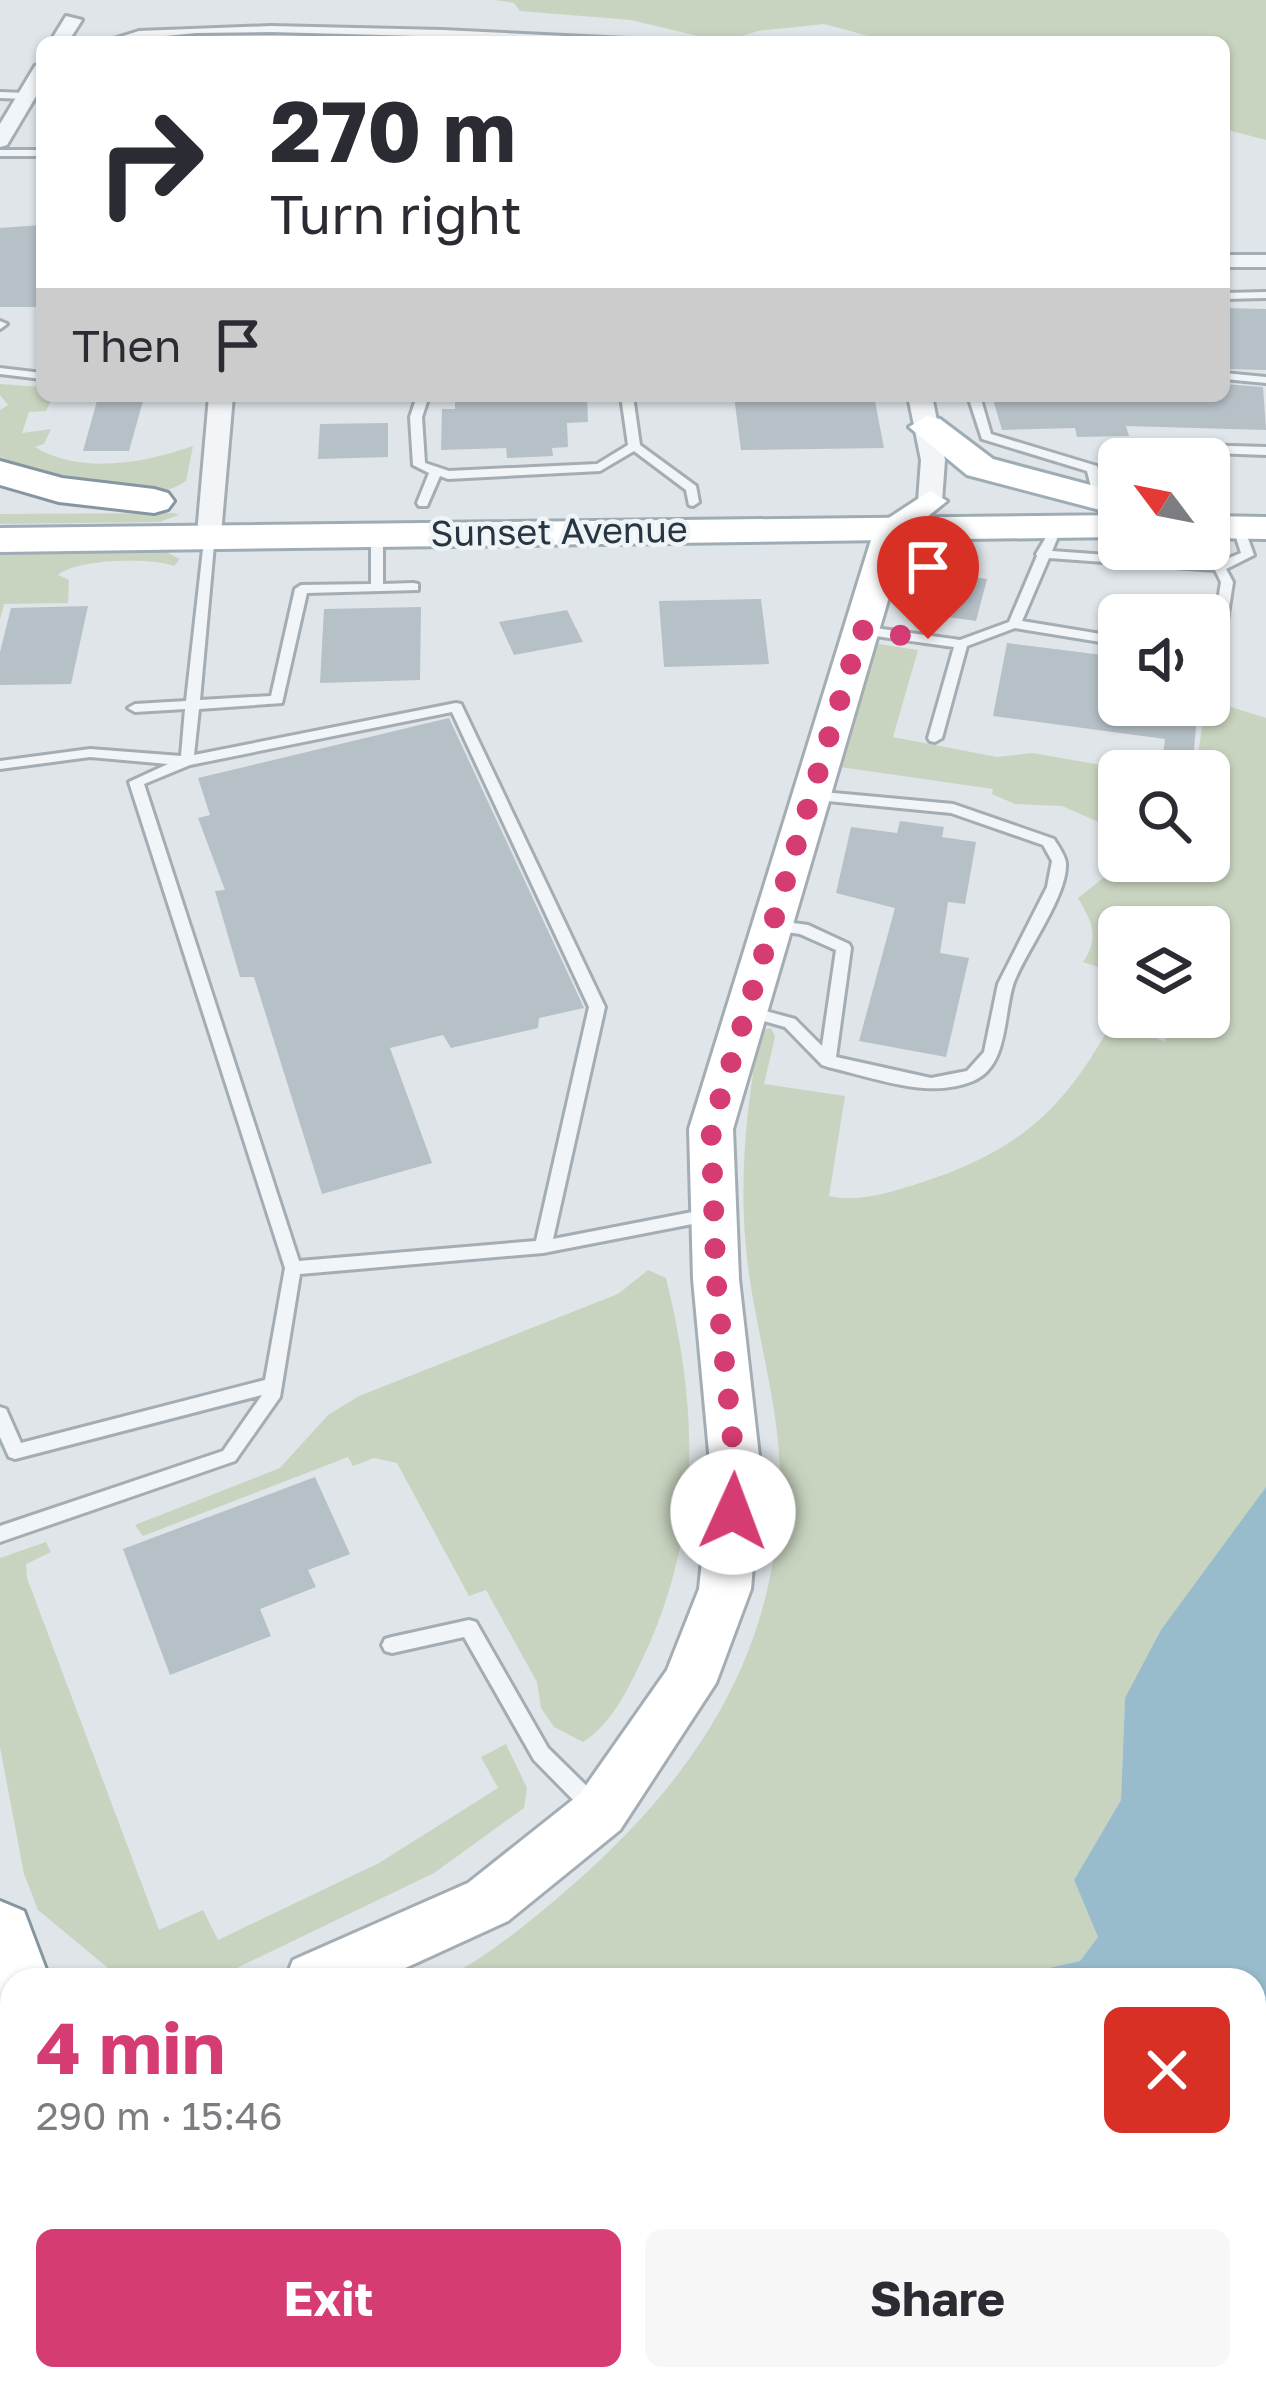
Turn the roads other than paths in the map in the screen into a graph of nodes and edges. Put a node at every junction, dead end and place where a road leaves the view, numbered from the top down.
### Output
1 (73, 20) dead end
2 (63, 36) edge
3 (148, 36) edge
4 (477, 36) edge
5 (36, 80) edge
6 (0, 94) edge
7 (26, 96) junction
8 (0, 141) edge
9 (36, 150) edge
10 (0, 153) edge
11 (1230, 261) edge
12 (1266, 261) edge
13 (1266, 295) edge
14 (1230, 296) edge
15 (0, 371) edge
16 (36, 375) edge
17 (1230, 377) edge
18 (1266, 380) edge
19 (220, 402) edge
20 (421, 402) edge
21 (628, 402) edge
22 (976, 402) edge
23 (923, 412) edge
24 (634, 446) junction
25 (1230, 450) edge
26 (1266, 451) edge
27 (0, 473) edge
28 (1098, 479) edge
29 (430, 487) junction
30 (154, 501) junction
31 (693, 502) junction
32 (1098, 503) edge
33 (0, 506) edge
34 (1098, 508) edge
35 (911, 514) junction
36 (1098, 515) edge
37 (210, 519) junction
38 (1246, 528) edge
39 (377, 533) junction
40 (0, 539) edge
41 (1046, 540) junction
42 (1098, 548) edge
43 (1266, 560) edge
44 (413, 587) dead end
45 (377, 588) junction
46 (1014, 624) junction
47 (861, 630) junction
48 (1098, 638) edge
49 (961, 644) junction
50 (190, 706) junction
51 (135, 708) dead end
52 (935, 738) dead end
53 (187, 760) junction
54 (0, 765) edge
55 (811, 796) junction
56 (772, 925) junction
57 (746, 1011) junction
58 (828, 1060) junction
59 (714, 1214) junction
60 (543, 1247) junction
61 (293, 1268) junction
62 (273, 1385) junction
63 (0, 1414) edge
64 (0, 1534) edge
65 (392, 1645) dead end
66 (600, 1812) junction
67 (0, 1934) edge
68 (11, 1968) edge
69 (341, 1968) edge

1 - 2 street
3 - 4 lane
5 - 7 street
6 - 7 lane
7 - 8 street
9 - 10 lane
11 - 12 street
13 - 14 lane
15 - 16 lane
17 - 18 lane
19 - 37 street
20 - 29 lane
21 - 24 lane
22 - 28 lane
23 - 32 main road
23 - 35 street
24 - 29 lane
24 - 31 lane
25 - 26 lane
27 - 30 highway
29 - 31 main road, Sunset Avenue
29 - 37 main road, Sunset Avenue
30 - 33 main road, Sunset Avenue
30 - 37 main road, Sunset Avenue
31 - 35 main road, Sunset Avenue
34 - 35 main road, Sunset Avenue
35 - 39 main road, Sunset Avenue
35 - 41 main road, Sunset Avenue
35 - 47 main road
36 - 41 main road, Sunset Avenue
37 - 39 main road, Sunset Avenue
37 - 40 main road, Sunset Avenue
37 - 50 lane
38 - 43 lane
39 - 45 lane
41 - 42 lane
41 - 46 lane
44 - 45 lane
45 - 50 lane
46 - 48 lane
46 - 49 lane
47 - 49 lane
47 - 55 main road
49 - 52 lane
50 - 51 lane
50 - 53 lane
53 - 54 lane
53 - 60 lane
53 - 61 lane
55 - 56 main road
55 - 58 lane
56 - 57 main road
56 - 58 lane
57 - 58 lane
57 - 59 main road
59 - 60 lane
59 - 66 main road
60 - 61 lane
61 - 62 lane
62 - 63 lane
62 - 64 lane
65 - 66 lane
66 - 69 main road
67 - 68 highway

